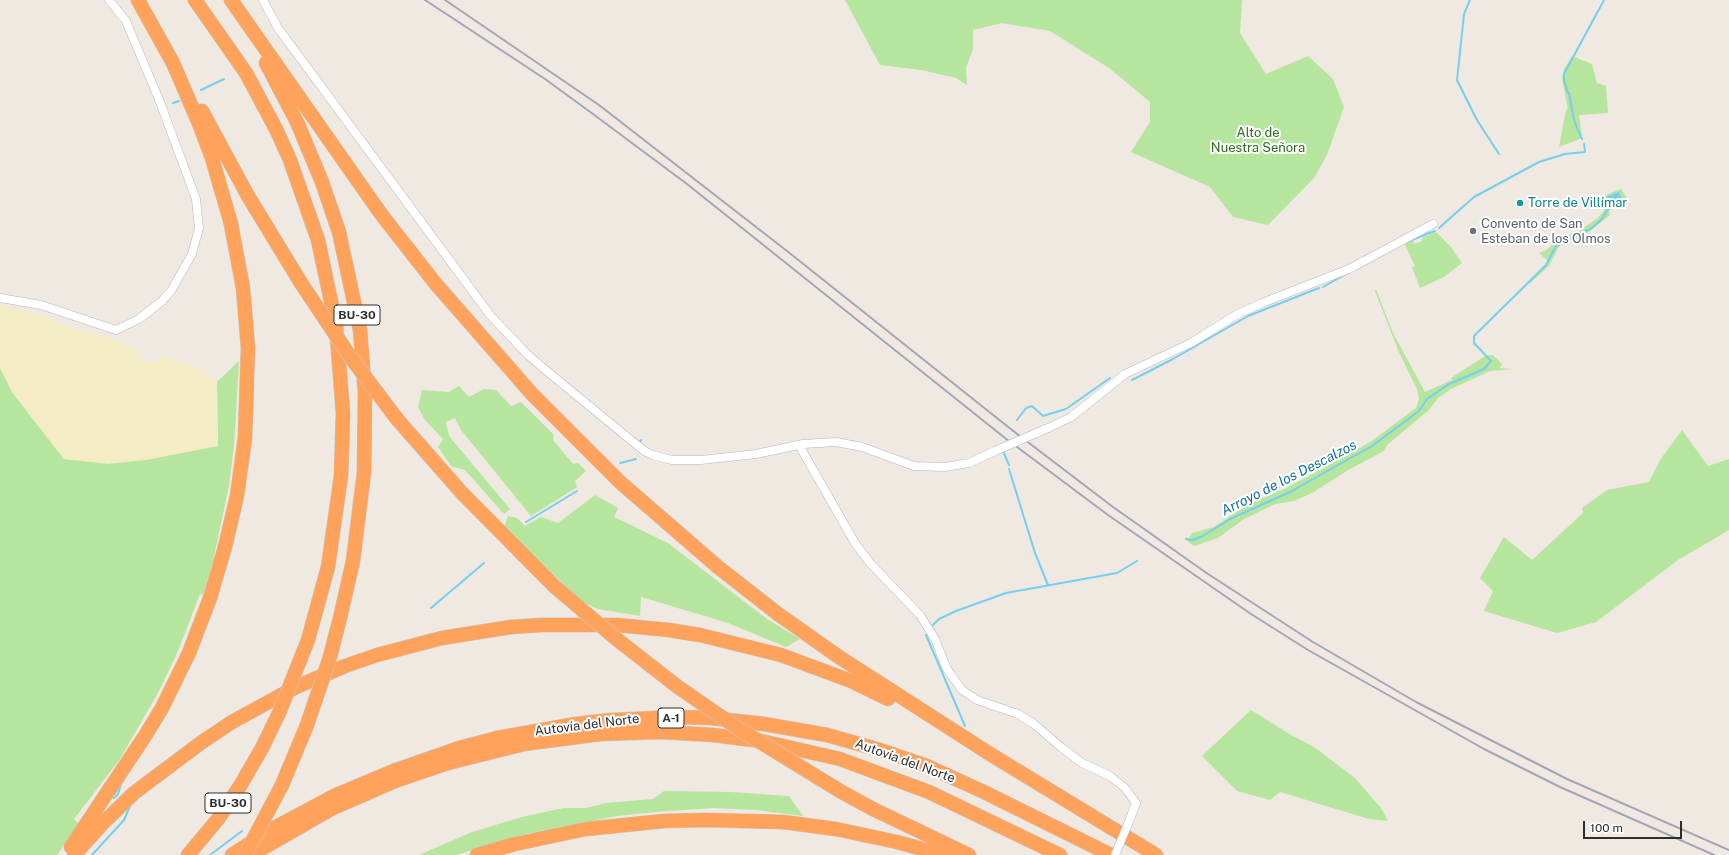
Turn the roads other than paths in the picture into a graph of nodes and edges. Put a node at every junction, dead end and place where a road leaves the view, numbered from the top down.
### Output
1 (109, 0) edge
2 (138, 0) edge
3 (141, 0) edge
4 (195, 0) edge
5 (224, 0) edge
6 (231, 0) edge
7 (263, 0) edge
8 (1433, 224) dead end
9 (0, 298) edge
10 (799, 444) junction
11 (1085, 814) junction
12 (65, 855) edge
13 (74, 855) edge
14 (188, 855) edge
15 (232, 855) edge
16 (244, 855) edge
17 (251, 855) edge
18 (477, 855) edge
19 (944, 855) edge
20 (969, 855) edge
21 (1060, 855) edge
22 (1111, 855) edge
23 (1115, 855) edge
24 (1156, 855) edge

1 - 9 street
2 - 12 highway
3 - 20 highway, bridge
4 - 14 highway, BU-30, bridge
5 - 16 highway, BU-30, bridge
6 - 11 highway
7 - 10 street
8 - 10 street, bridge
10 - 23 street, bridge
11 - 13 highway
11 - 24 highway
15 - 22 highway, Autovía del Norte / A-1
17 - 21 highway, Autovía del Norte / A-1
18 - 19 highway

